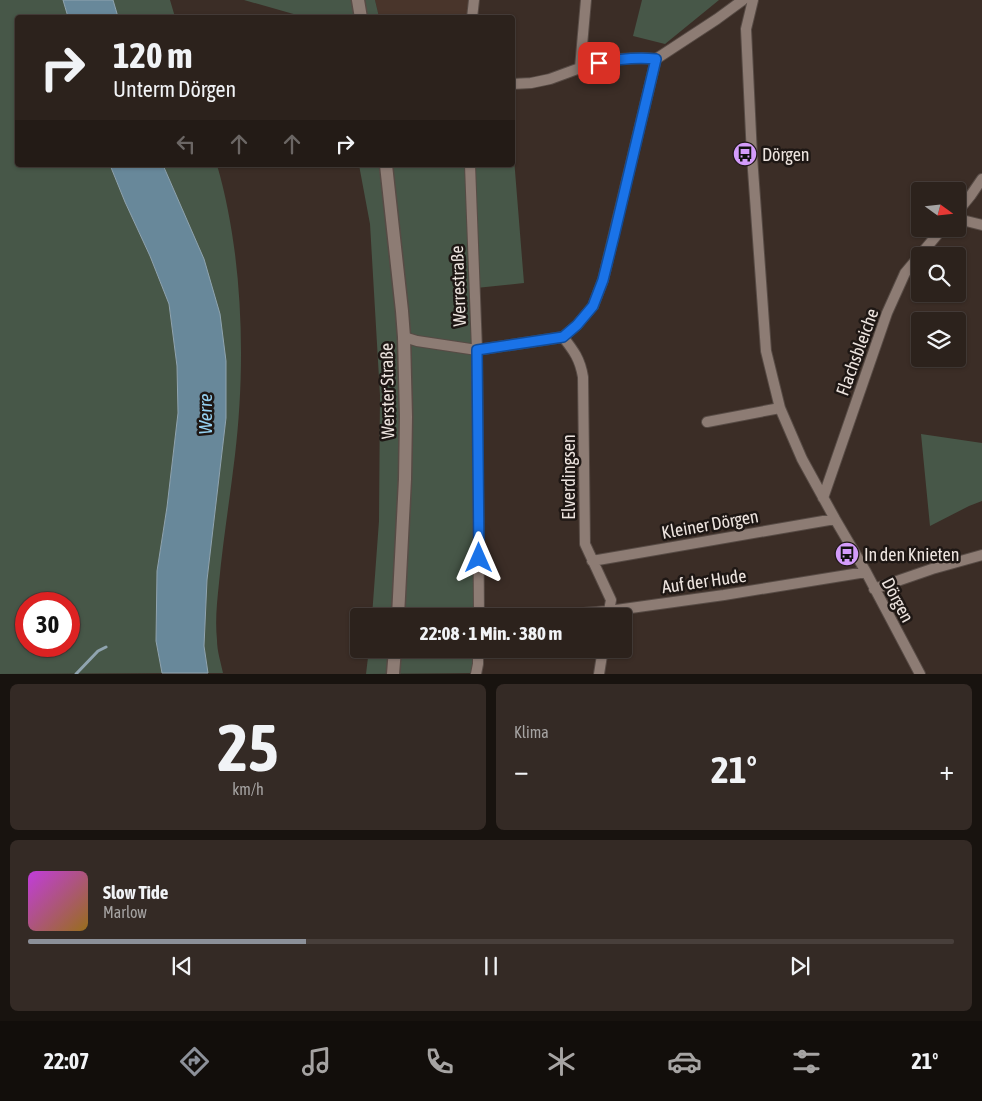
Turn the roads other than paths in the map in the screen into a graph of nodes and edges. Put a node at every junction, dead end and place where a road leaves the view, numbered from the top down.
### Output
1 (358, 0) edge
2 (474, 0) edge
3 (586, 0) edge
4 (743, 0) edge
5 (753, 0) edge
6 (360, 15) edge
7 (472, 15) edge
8 (656, 59) junction
9 (580, 68) junction
10 (515, 84) edge
11 (386, 167) edge
12 (470, 167) edge
13 (982, 178) edge
14 (966, 201) edge
15 (966, 221) edge
16 (982, 225) edge
17 (934, 238) edge
18 (404, 337) junction
19 (563, 337) junction
20 (477, 350) junction
21 (780, 408) junction
22 (708, 422) dead end
23 (823, 498) junction
24 (835, 520) junction
25 (982, 555) edge
26 (592, 561) junction
27 (866, 572) junction
28 (874, 589) junction
29 (398, 608) edge
30 (479, 608) edge
31 (610, 608) edge
32 (632, 609) edge
33 (394, 658) edge
34 (477, 658) edge
35 (602, 658) edge
36 (393, 674) edge
37 (476, 674) edge
38 (599, 674) edge
39 (920, 674) edge

1 - 6 main road
2 - 7 street
3 - 9 street
4 - 8 street
5 - 21 street, Dörgen
8 - 9 street
8 - 19 street
9 - 10 street
11 - 18 main road, Werster Straße
12 - 20 street, Werrestraße
13 - 14 street
15 - 16 street
17 - 23 street, Flachsbleiche
18 - 20 street
18 - 29 main road, Werster Straße
19 - 20 street
19 - 26 street, Elverdingsen
20 - 30 street, Werrestraße
21 - 22 street
21 - 23 street, Dörgen
23 - 24 street, Dörgen
24 - 26 street, Kleiner Dörgen
24 - 27 street, Dörgen
25 - 28 street
26 - 31 street, Elverdingsen
27 - 28 street, Dörgen
27 - 32 street, Auf der Hude
28 - 39 street, Dörgen
33 - 36 main road
34 - 37 street
35 - 38 street

